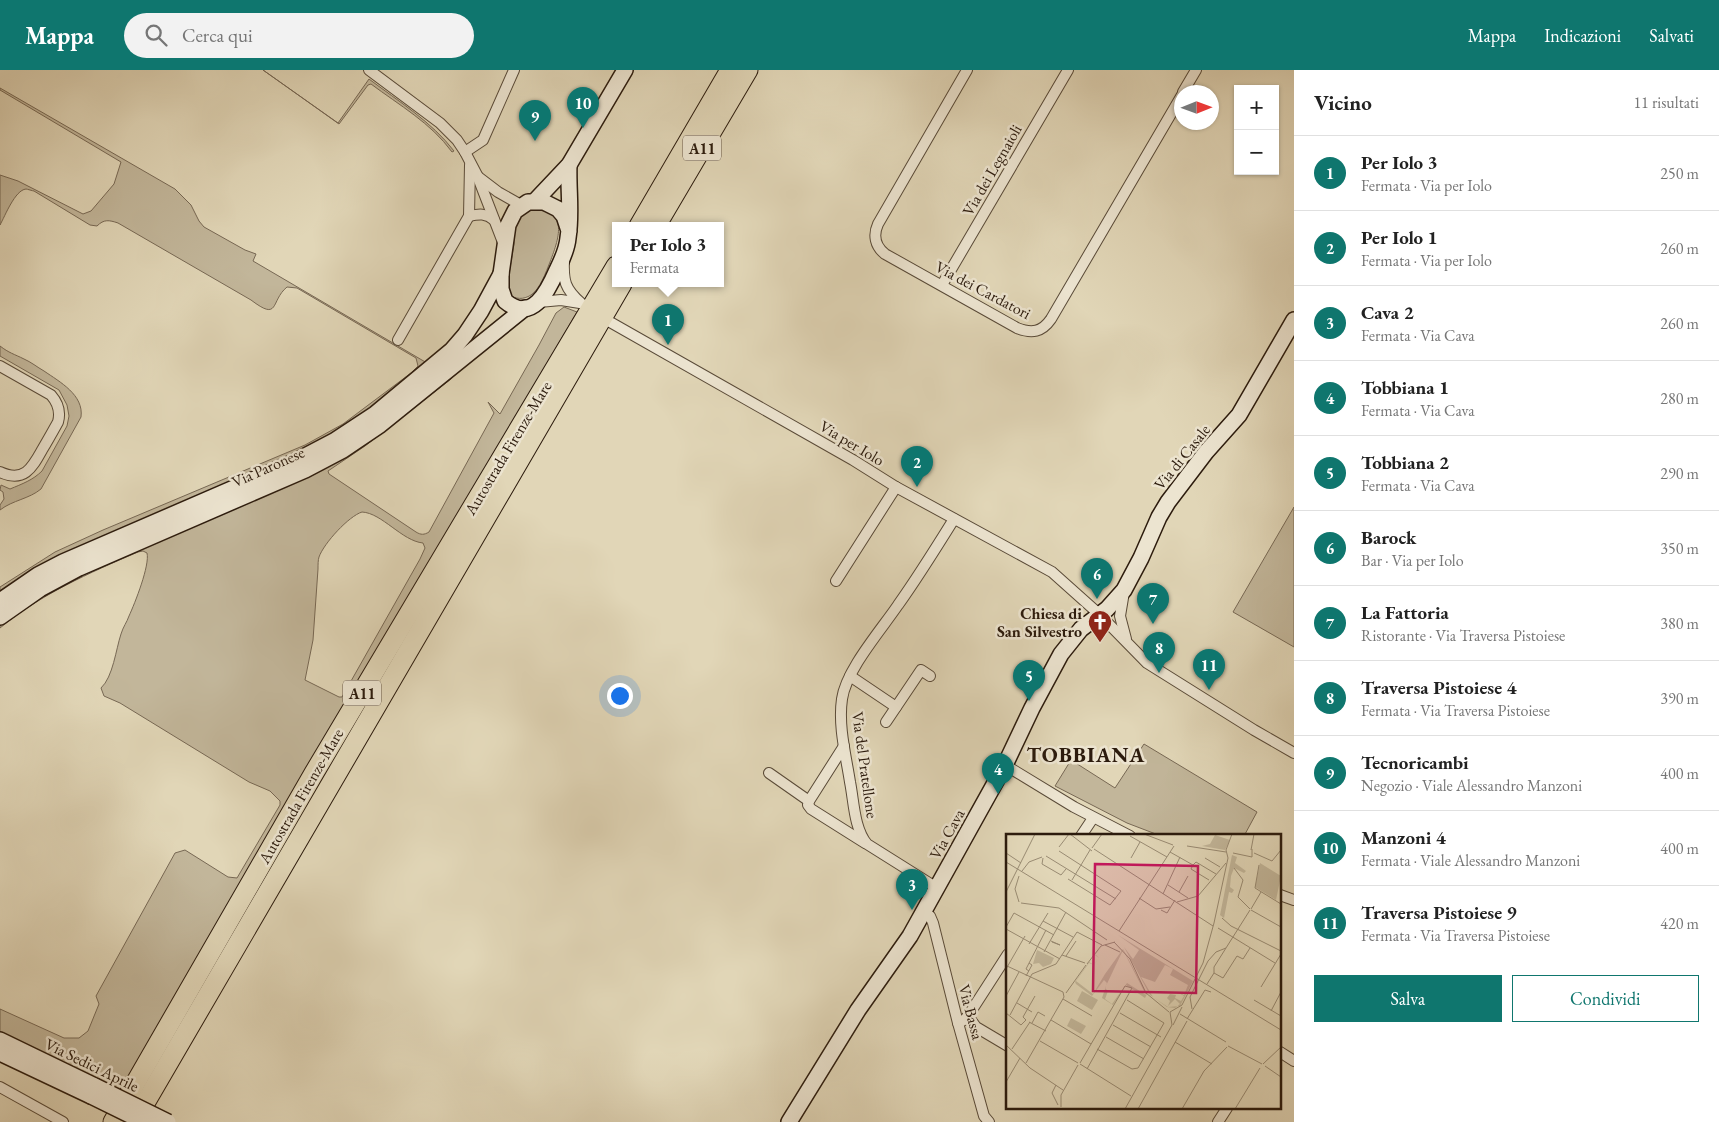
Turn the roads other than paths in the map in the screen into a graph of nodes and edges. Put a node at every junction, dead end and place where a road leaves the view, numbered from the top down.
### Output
1 (369, 70) edge
2 (514, 70) edge
3 (625, 70) edge
4 (730, 70) edge
5 (748, 70) edge
6 (967, 70) edge
7 (1068, 70) edge
8 (1196, 70) edge
9 (1187, 85) edge
10 (1174, 108) edge
11 (467, 155) junction
12 (569, 165) junction
13 (477, 175) junction
14 (528, 203) junction
15 (469, 216) junction
16 (494, 220) junction
17 (641, 222) edge
18 (658, 222) edge
19 (569, 231) junction
20 (506, 248) junction
21 (565, 254) junction
22 (612, 273) edge
23 (501, 274) junction
24 (942, 285) junction
25 (620, 287) edge
26 (539, 302) junction
27 (525, 308) junction
28 (1294, 320) edge
29 (610, 322) dead end
30 (398, 340) dead end
31 (0, 366) edge
32 (0, 472) edge
33 (896, 487) junction
34 (954, 519) junction
35 (836, 580) dead end
36 (1124, 590) junction
37 (0, 601) edge
38 (1099, 614) junction
39 (0, 617) edge
40 (1127, 642) junction
41 (850, 676) junction
42 (930, 676) dead end
43 (896, 706) junction
44 (886, 722) dead end
45 (844, 746) junction
46 (1294, 752) edge
47 (1005, 765) junction
48 (769, 773) dead end
49 (809, 801) junction
50 (1093, 818) junction
51 (1083, 834) edge
52 (1126, 834) edge
53 (867, 844) junction
54 (937, 888) junction
55 (1282, 896) edge
56 (1294, 900) edge
57 (923, 912) junction
58 (1006, 957) edge
59 (968, 1016) junction
60 (958, 1023) junction
61 (0, 1040) edge
62 (1006, 1045) edge
63 (0, 1053) edge
64 (1282, 1053) edge
65 (1294, 1061) edge
66 (0, 1087) edge
67 (93, 1091) junction
68 (1226, 1110) edge
69 (63, 1122) edge
70 (114, 1122) edge
71 (134, 1122) edge
72 (144, 1122) edge
73 (168, 1122) edge
74 (790, 1122) edge
75 (989, 1122) edge
76 (1218, 1122) edge

1 - 11 street
2 - 11 street
3 - 12 street
4 - 17 highway, A11
5 - 18 highway, A11
6 - 24 street, Via dei Cardatori
7 - 24 street, Via dei Legnaioli
8 - 9 street, Via dei Cardatori
10 - 24 street, Via dei Cardatori
11 - 13 street
11 - 15 street
12 - 14 street
12 - 19 street
13 - 14 street
13 - 16 street
14 - 19 street
14 - 20 street
15 - 16 street
15 - 30 street
16 - 20 street
19 - 21 street
20 - 23 street
21 - 26 street
21 - 26 street
22 - 70 highway, Autostrada Firenze-Mare / A11
23 - 27 street
23 - 37 street, Via Paronese
25 - 71 highway, Autostrada Firenze-Mare / A11
26 - 27 street, Via Paronese
27 - 39 street, Via Paronese
28 - 36 street, Via di Casale
29 - 33 street, Via per Iolo
31 - 32 street
33 - 34 street, Via per Iolo
33 - 35 street
34 - 38 street, Via per Iolo
34 - 41 street, Via del Pratellone
36 - 38 street, Via di Casale
36 - 40 street
38 - 40 street, Via per Iolo
38 - 47 street, Via Cava
40 - 46 street, Via per Iolo
41 - 43 street
41 - 45 street, Via del Pratellone
42 - 43 street
43 - 44 street
45 - 49 street
45 - 53 street, Via del Pratellone
47 - 50 street
47 - 54 street, Via Cava
48 - 49 street
49 - 53 street
50 - 51 street
50 - 52 street
53 - 54 street
54 - 57 street, Via Cava
55 - 56 street
57 - 60 street, Via Bassa
57 - 74 street, Via Cava
58 - 59 street
59 - 60 street
59 - 62 street
60 - 75 street, Via Bassa
61 - 67 street, Via Sedici Aprile
63 - 67 street, Via Sedici Aprile
64 - 65 street
66 - 69 street
67 - 72 street, Via Sedici Aprile, bridge
67 - 73 street, Via Sedici Aprile, bridge
68 - 76 street

